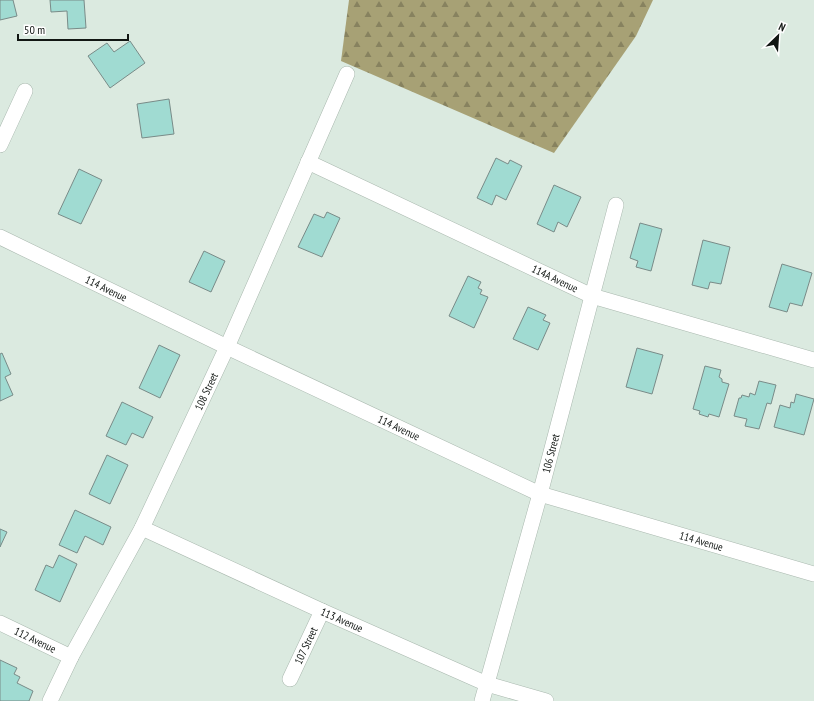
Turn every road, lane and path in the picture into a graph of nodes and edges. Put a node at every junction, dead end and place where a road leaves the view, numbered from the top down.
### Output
1 (347, 74) dead end
2 (24, 91) dead end
3 (0, 145) edge
4 (308, 162) junction
5 (616, 205) dead end
6 (0, 237) edge
7 (592, 296) junction
8 (227, 347) junction
9 (814, 360) edge
10 (540, 494) junction
11 (142, 528) junction
12 (814, 574) edge
13 (322, 611) junction
14 (0, 623) edge
15 (71, 657) junction
16 (290, 679) dead end
17 (487, 684) junction
18 (50, 701) edge
19 (482, 701) edge
20 (546, 701) edge

1 - 4 street, 108 Street
2 - 3 street
4 - 7 street, 114A Avenue
4 - 8 street, 108 Street
5 - 7 street, 106 Street
6 - 8 street, 114 Avenue
7 - 9 street, 114A Avenue
7 - 10 street, 106 Street
8 - 10 street, 114 Avenue
8 - 11 street, 108 Street
10 - 12 street, 114 Avenue
10 - 17 street, 106 Street
11 - 13 street, 113 Avenue
11 - 15 street, 108 Street
13 - 16 street, 107 Street
13 - 17 street, 113 Avenue
14 - 15 street, 112 Avenue
15 - 18 street, 108 Street
17 - 19 street, 106 Street
17 - 20 street, 113 Avenue

